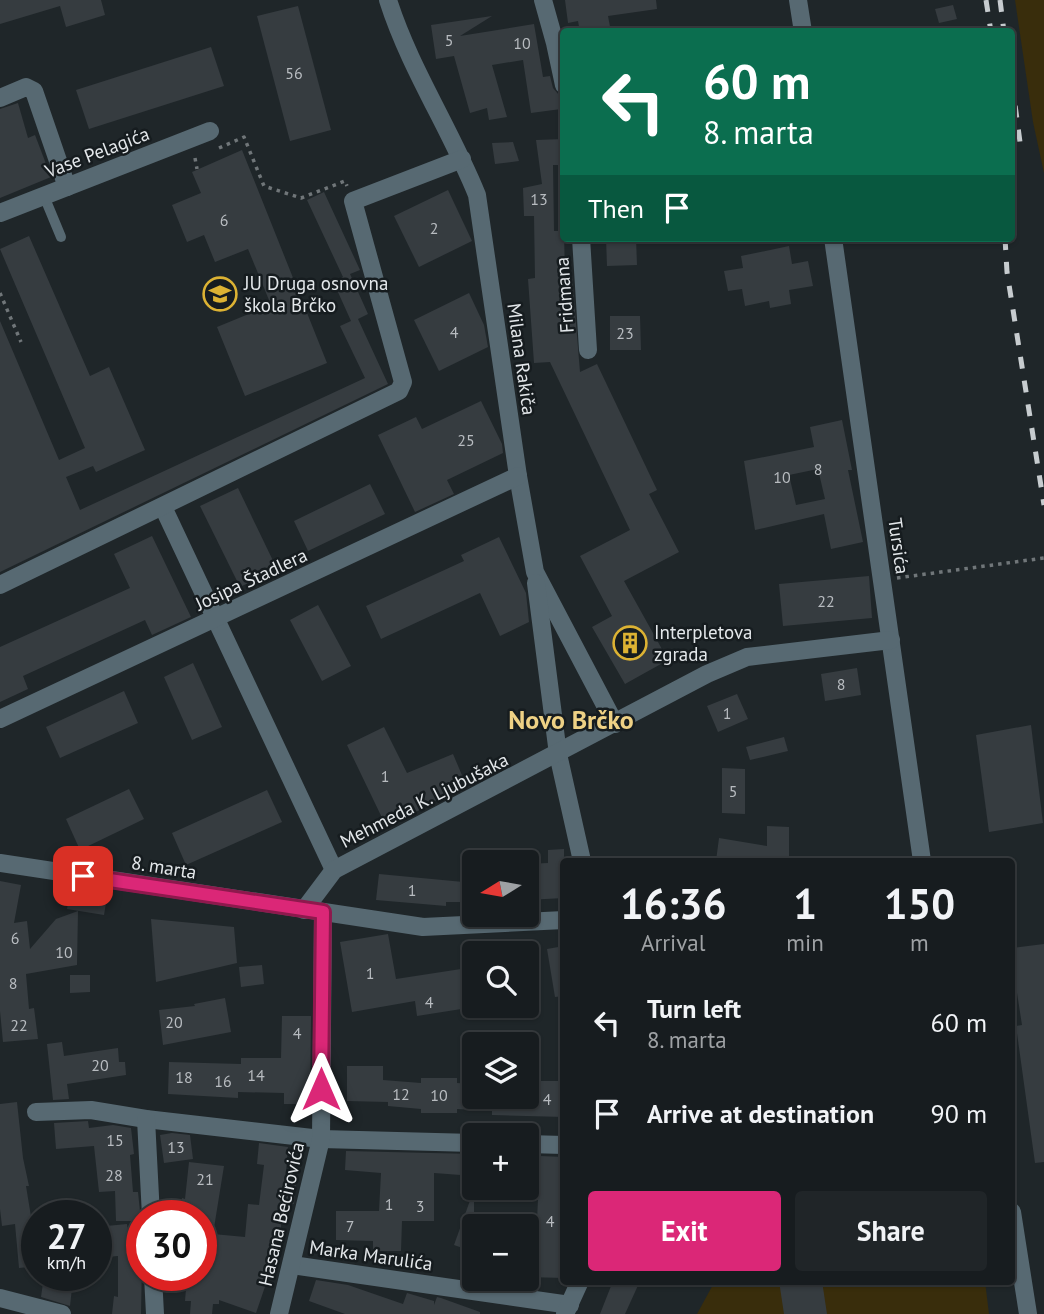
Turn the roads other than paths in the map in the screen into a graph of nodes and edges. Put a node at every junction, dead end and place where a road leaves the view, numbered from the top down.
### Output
1 (388, 0) edge
2 (543, 0) edge
3 (799, 0) edge
4 (802, 28) edge
5 (560, 66) edge
6 (0, 98) edge
7 (210, 131) road end
8 (462, 159) junction
9 (67, 187) junction
10 (44, 196) junction
11 (0, 213) edge
12 (61, 237) dead end
13 (581, 242) edge
14 (834, 242) edge
15 (588, 350) dead end
16 (518, 477) junction
17 (163, 508) junction
18 (535, 572) junction
19 (0, 585) edge
20 (214, 620) junction
21 (891, 640) junction
22 (0, 719) edge
23 (615, 724) junction
24 (558, 754) junction
25 (581, 858) edge
26 (922, 858) edge
27 (0, 863) edge
28 (334, 870) junction
29 (304, 911) junction
30 (323, 912) junction
31 (560, 920) edge
32 (36, 1112) dead end
33 (146, 1119) junction
34 (321, 1139) junction
35 (462, 1143) edge
36 (539, 1144) edge
37 (560, 1145) edge
38 (150, 1200) edge
39 (1015, 1231) edge
40 (292, 1265) junction
41 (578, 1285) edge
42 (154, 1291) edge
43 (0, 1298) edge
44 (568, 1310) edge
45 (62, 1314) edge
46 (155, 1314) edge
47 (279, 1314) edge
48 (1028, 1314) edge

1 - 8 street, Milana Rakiča
2 - 5 street
3 - 4 street
6 - 9 street
7 - 9 street, Vase Pelagića
8 - 16 street, Milana Rakiča
8 - 17 street
9 - 10 street, Vase Pelagića
10 - 11 street, Vase Pelagića
10 - 12 lane
13 - 15 street, Fridmana
14 - 21 street, Tursića
16 - 18 street, Milana Rakiča
16 - 20 street, Josipa Štadlera
17 - 19 street
17 - 20 street
18 - 23 street, Milana Rakiča
18 - 24 street
20 - 22 street, Josipa Štadlera
20 - 28 street
21 - 23 street, Mehmeda K. Ljubušaka
21 - 26 street, Tursića
23 - 24 street, Mehmeda K. Ljubušaka
24 - 25 street
24 - 28 street, Mehmeda K. Ljubušaka
27 - 29 street, 8. marta
28 - 29 street, Mehmeda K. Ljubušaka
29 - 30 street, 8. marta
30 - 31 street, 8. marta
30 - 34 street, Hasana Bećirovića
32 - 33 street
33 - 34 street
33 - 38 street
34 - 35 street
34 - 40 street, Hasana Bećirovića
36 - 37 street
39 - 48 street
40 - 44 street, Marka Marulića
40 - 47 street, Hasana Bećirovića
41 - 44 street
42 - 46 street
43 - 45 street

